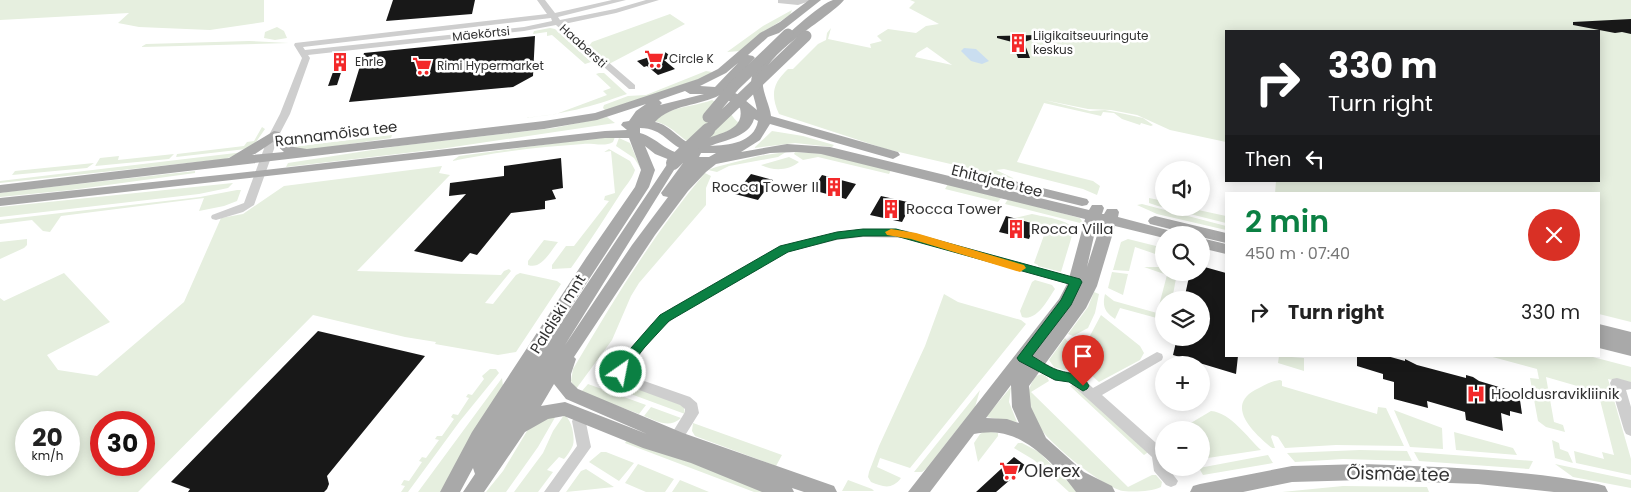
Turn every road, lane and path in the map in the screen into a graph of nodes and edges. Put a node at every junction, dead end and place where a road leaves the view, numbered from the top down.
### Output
1 (541, 0) edge
2 (622, 0) edge
3 (655, 0) edge
4 (781, 0) edge
5 (808, 0) edge
6 (816, 0) edge
7 (829, 0) edge
8 (839, 0) edge
9 (849, 0) edge
10 (798, 14) junction
11 (550, 16) junction
12 (558, 23) junction
13 (785, 30) junction
14 (301, 49) junction
15 (632, 87) dead end
16 (671, 92) junction
17 (709, 92) junction
18 (746, 107) junction
19 (766, 121) junction
20 (748, 122) junction
21 (638, 128) junction
22 (274, 135) junction
23 (738, 147) junction
24 (324, 151) junction
25 (694, 154) junction
26 (266, 159) junction
27 (712, 161) junction
28 (673, 163) junction
29 (217, 164) junction
30 (261, 174) junction
31 (0, 189) edge
32 (70, 195) junction
33 (0, 202) edge
34 (1103, 213) junction
35 (216, 216) dead end
36 (1155, 230) edge
37 (1225, 238) edge
38 (1210, 245) edge
39 (639, 248) junction
40 (1225, 249) edge
41 (1082, 284) junction
42 (1600, 330) edge
43 (1631, 338) edge
44 (1600, 342) edge
45 (573, 347) junction
46 (1631, 350) edge
47 (1155, 358) edge
48 (1030, 361) junction
49 (1626, 385) dead end
50 (1093, 394) junction
51 (588, 410) junction
52 (1629, 416) edge
53 (511, 427) junction
54 (968, 428) junction
55 (1631, 430) edge
56 (676, 438) junction
57 (1038, 440) junction
58 (1171, 481) dead end
59 (1083, 486) edge
60 (450, 492) edge
61 (470, 492) edge
62 (473, 492) edge
63 (551, 492) edge
64 (784, 492) edge
65 (827, 492) edge
66 (918, 492) edge
67 (1105, 492) edge
68 (1200, 492) edge
69 (1598, 492) edge

1 - 11 street, Haabersti
2 - 11 street, Mäekõrtsi
3 - 12 street, Mäekõrtsi
4 - 5 street
4 - 10 street
6 - 10 main road, Paldiski mnt
7 - 13 main road, Paldiski mnt
8 - 19 main road
9 - 28 main road, Paldiski mnt, bridge
10 - 13 main road, Paldiski mnt
11 - 12 street, Haabersti
11 - 14 street, Mäekõrtsi
12 - 14 street, Mäekõrtsi
12 - 15 street, Haabersti
13 - 16 main road
13 - 17 main road, Paldiski mnt
13 - 28 main road, Paldiski mnt, bridge
14 - 22 street
16 - 17 main road
16 - 24 main road, Rannamõisa tee
17 - 18 main road
17 - 20 main road
17 - 21 main road
17 - 21 main road
18 - 19 main road
18 - 20 main road
19 - 20 main road, Ehitajate tee
19 - 23 main road, Paldiski mnt
19 - 34 main road, Ehitajate tee
20 - 25 main road
21 - 25 main road
21 - 25 main road
21 - 30 main road, Rannamõisa tee
21 - 60 main road, Paldiski mnt
22 - 24 main road
22 - 26 street
22 - 29 main road
23 - 25 main road
23 - 27 main road, Paldiski mnt
24 - 26 main road, Rannamõisa tee
25 - 27 main road, Ehitajate tee
25 - 39 main road
26 - 29 main road, Rannamõisa tee
26 - 30 street
26 - 32 main road
27 - 34 main road, Ehitajate tee
27 - 39 main road, Paldiski mnt
28 - 53 main road, Paldiski mnt
29 - 31 main road, Rannamõisa tee
30 - 32 main road, Rannamõisa tee
30 - 35 street
32 - 33 main road, Rannamõisa tee
34 - 36 main road, Ehitajate tee
34 - 37 main road, Ehitajate tee
34 - 41 main road
38 - 40 main road
39 - 45 main road, Paldiski mnt
41 - 48 main road
41 - 56 street
42 - 43 main road
44 - 46 main road
45 - 51 main road
45 - 53 main road, Paldiski mnt
47 - 50 street
48 - 50 street
48 - 54 main road
48 - 57 main road
49 - 52 street
50 - 58 street
51 - 53 main road
51 - 56 main road
51 - 63 street
51 - 64 main road
52 - 55 street
53 - 60 main road, Paldiski mnt
53 - 61 main road, Paldiski mnt
53 - 62 main road, Paldiski mnt
54 - 57 main road
54 - 66 main road
56 - 65 main road
57 - 59 main road
59 - 67 main road
68 - 69 main road, Õismäe tee

